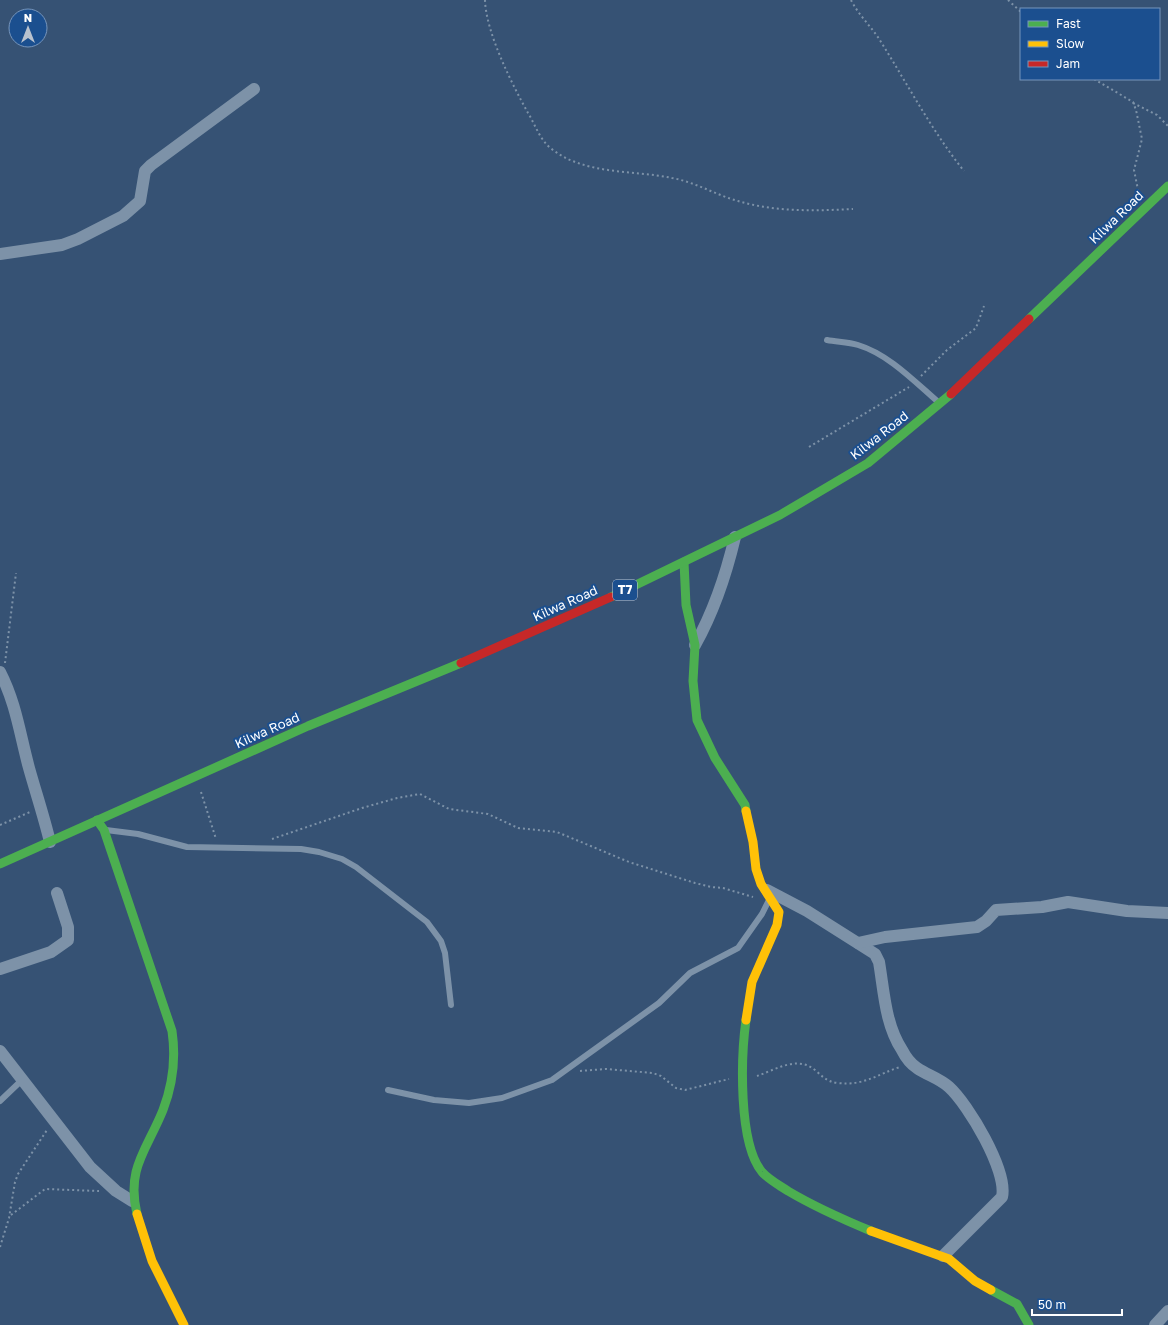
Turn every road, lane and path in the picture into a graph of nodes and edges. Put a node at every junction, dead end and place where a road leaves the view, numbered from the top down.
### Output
1 (485, 0) edge
2 (851, 0) edge
3 (1008, 0) edge
4 (1020, 11) edge
5 (1096, 80) edge
6 (254, 89) dead end
7 (1132, 102) junction
8 (1168, 126) edge
9 (964, 171) dead end
10 (1168, 186) edge
11 (1138, 196) dead end
12 (852, 209) dead end
13 (0, 254) edge
14 (984, 306) dead end
15 (827, 340) dead end
16 (916, 382) junction
17 (939, 403) junction
18 (809, 447) dead end
19 (735, 537) junction
20 (684, 562) junction
21 (16, 573) dead end
22 (695, 645) junction
23 (1, 674) edge
24 (190, 778) junction
25 (42, 807) junction
26 (97, 820) junction
27 (0, 825) edge
28 (104, 830) junction
29 (272, 839) dead end
30 (50, 842) junction
31 (219, 849) junction
32 (0, 864) edge
33 (57, 893) dead end
34 (769, 895) junction
35 (1168, 913) edge
36 (858, 942) junction
37 (0, 969) edge
38 (451, 1005) dead end
39 (0, 1051) edge
40 (913, 1065) junction
41 (565, 1071) junction
42 (743, 1078) junction
43 (22, 1080) junction
44 (388, 1090) dead end
45 (0, 1101) edge
46 (53, 1120) junction
47 (116, 1191) junction
48 (132, 1201) junction
49 (10, 1216) junction
50 (0, 1247) edge
51 (943, 1256) junction
52 (1168, 1311) edge
53 (184, 1325) edge
54 (1029, 1325) edge
55 (1155, 1325) edge

1 - 12 path
2 - 9 path
3 - 4 path
5 - 7 path
6 - 13 street
7 - 8 path
7 - 11 path
10 - 17 main road, Kilwa Road / T7
14 - 16 path
15 - 16 lane
16 - 17 lane
16 - 18 path
17 - 19 main road, Kilwa Road / T7
19 - 20 main road, Kilwa Road / T7
19 - 22 street
20 - 22 main road
20 - 24 main road, Kilwa Road / T7
21 - 23 path
22 - 34 main road
23 - 25 street
24 - 26 main road, Kilwa Road / T7
24 - 31 path
25 - 27 path
25 - 30 street
26 - 28 main road
26 - 30 main road, Kilwa Road / T7
28 - 31 lane
28 - 48 main road
29 - 34 path
30 - 32 main road, Kilwa Road / T7
31 - 38 lane
33 - 37 street
34 - 36 street
34 - 41 lane
34 - 42 main road
35 - 36 street
36 - 40 street
39 - 43 street
40 - 42 path
40 - 51 street
41 - 42 path
41 - 44 lane
42 - 51 main road
43 - 45 lane
43 - 46 street
46 - 47 street
46 - 49 path
47 - 48 street
47 - 49 path
48 - 53 main road
49 - 50 path
51 - 54 main road
52 - 55 street

